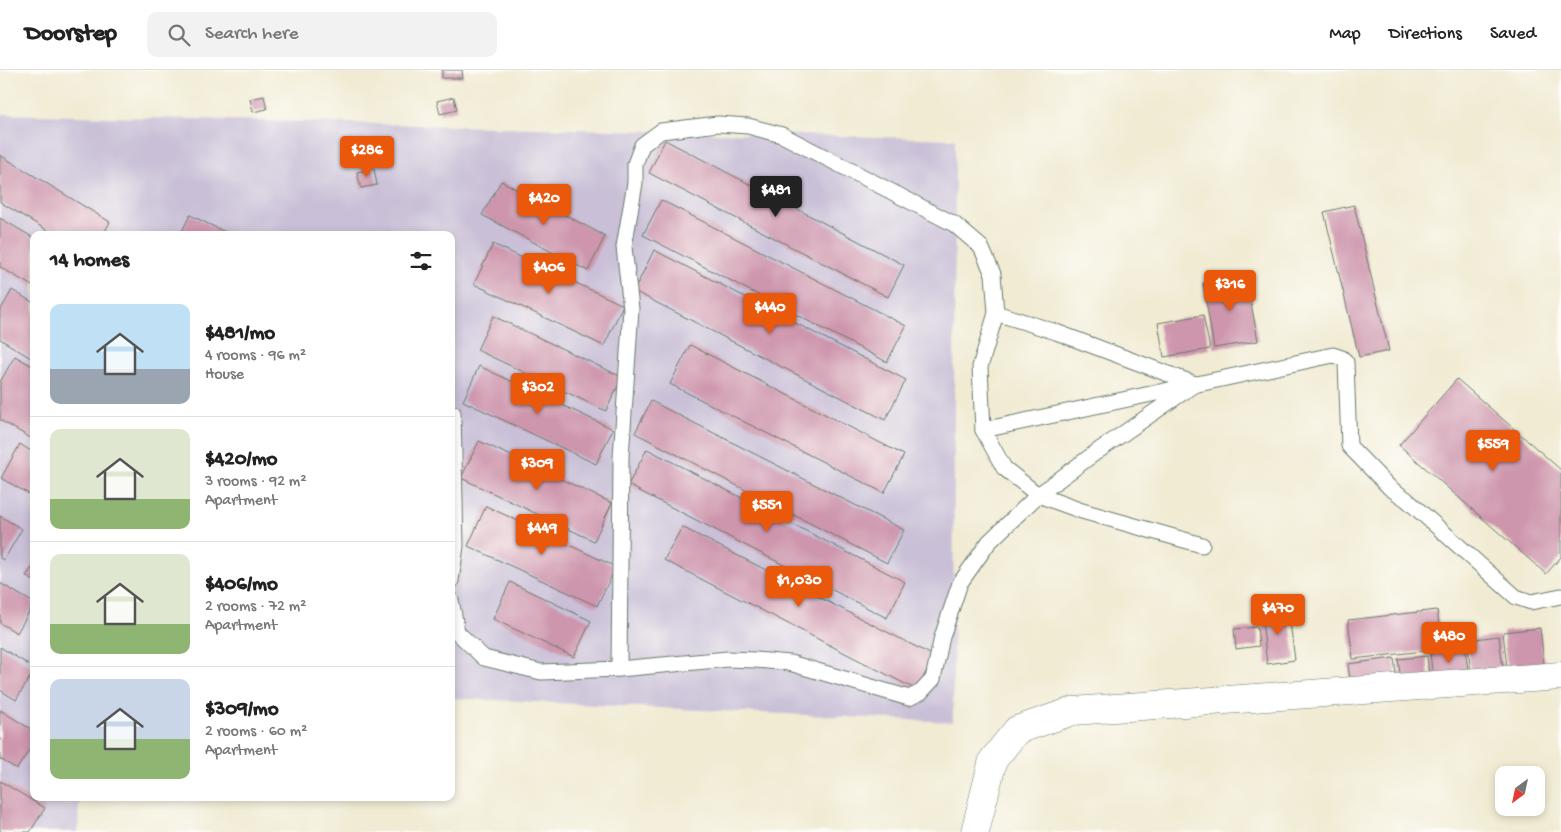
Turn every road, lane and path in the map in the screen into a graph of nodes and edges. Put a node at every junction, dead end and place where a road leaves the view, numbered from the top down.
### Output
1 (996, 313) junction
2 (1195, 384) junction
3 (984, 430) junction
4 (1038, 495) junction
5 (455, 502) edge
6 (1202, 545) dead end
7 (455, 553) edge
8 (1561, 596) edge
9 (455, 621) edge
10 (619, 669) junction
11 (1561, 676) edge
12 (975, 832) edge

1 - 2 lane
1 - 3 lane
1 - 10 lane
2 - 3 lane
2 - 4 lane
2 - 8 lane
3 - 4 lane
4 - 6 lane
4 - 10 lane
5 - 7 lane
9 - 10 lane
11 - 12 street

